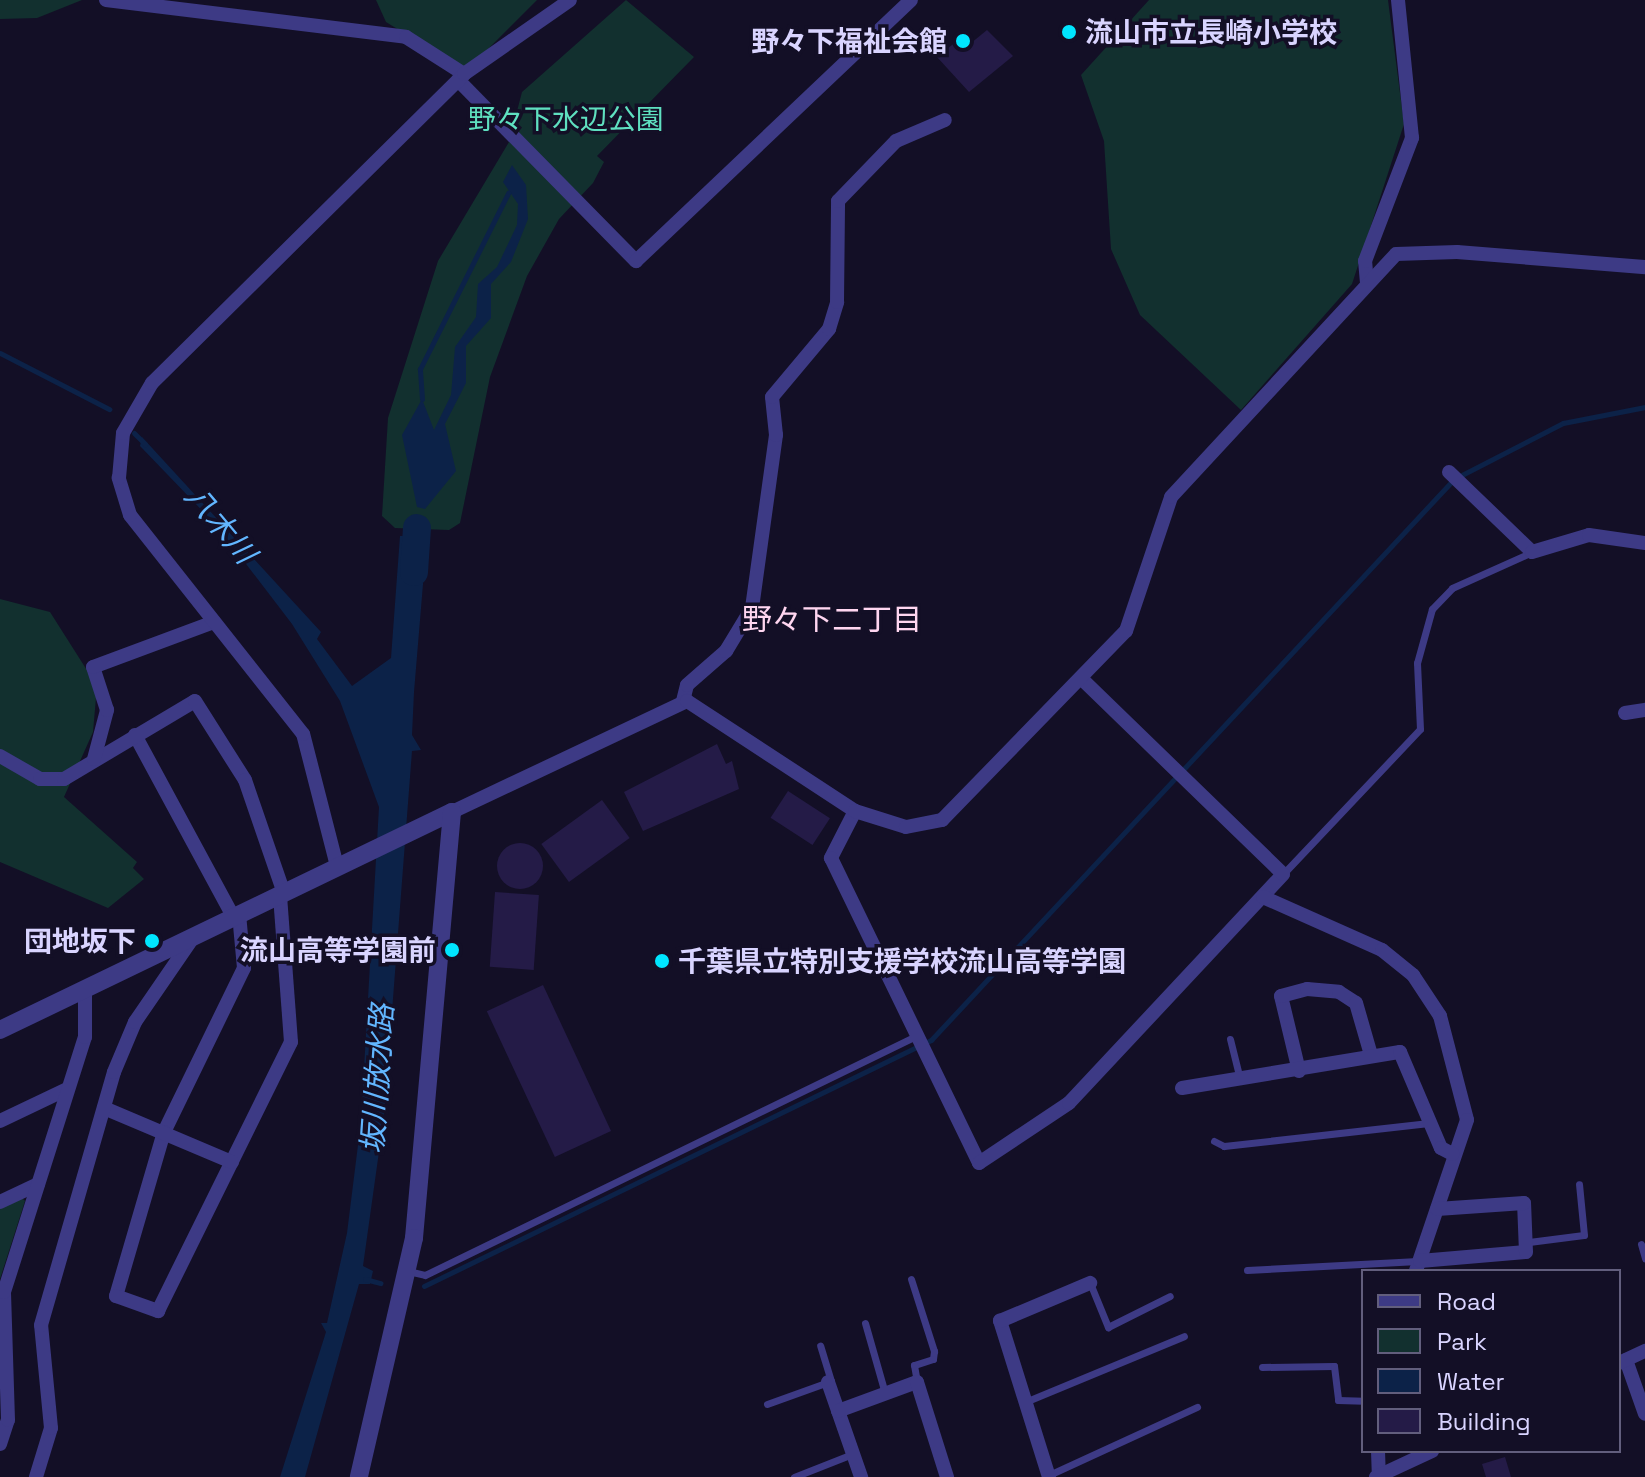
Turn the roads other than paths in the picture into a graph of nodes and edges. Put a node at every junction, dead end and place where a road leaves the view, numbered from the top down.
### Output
1 (106, 0) edge
2 (570, 0) edge
3 (911, 0) edge
4 (1398, 0) edge
5 (461, 77) junction
6 (945, 120) dead end
7 (1645, 267) edge
8 (1367, 283) junction
9 (1453, 476) dead end
10 (1645, 543) edge
11 (1532, 552) junction
12 (214, 622) junction
13 (1083, 680) junction
14 (683, 701) junction
15 (1645, 710) edge
16 (1625, 713) dead end
17 (135, 735) junction
18 (0, 756) edge
19 (94, 759) junction
20 (855, 811) junction
21 (446, 815) junction
22 (344, 863) junction
23 (1283, 874) junction
24 (282, 894) junction
25 (1263, 897) junction
26 (236, 915) junction
27 (194, 936) junction
28 (85, 989) junction
29 (0, 1030) edge
30 (918, 1035) junction
31 (1230, 1039) dead end
32 (1371, 1055) junction
33 (1299, 1071) junction
34 (1240, 1081) junction
35 (1182, 1088) dead end
36 (65, 1090) junction
37 (104, 1108) junction
38 (0, 1121) edge
39 (1431, 1123) junction
40 (164, 1132) junction
41 (1214, 1141) dead end
42 (1453, 1154) junction
43 (232, 1162) junction
44 (38, 1184) junction
45 (1579, 1184) dead end
46 (0, 1202) edge
47 (1437, 1209) junction
48 (1529, 1242) junction
49 (1641, 1244) dead end
50 (1645, 1258) edge
51 (1418, 1266) edge
52 (1247, 1270) dead end
53 (408, 1271) junction
54 (911, 1279) dead end
55 (1090, 1283) joint
56 (2, 1292) edge
57 (1170, 1296) dead end
58 (865, 1323) dead end
59 (1184, 1336) dead end
60 (820, 1346) dead end
61 (1645, 1351) edge
62 (1623, 1362) edge
63 (1262, 1367) dead end
64 (3, 1382) edge
65 (828, 1382) junction
66 (917, 1382) junction
67 (885, 1393) junction
68 (1361, 1401) edge
69 (1025, 1402) junction
70 (767, 1404) dead end
71 (1197, 1407) dead end
72 (838, 1411) junction
73 (1645, 1414) edge
74 (0, 1444) edge
75 (1378, 1453) edge
76 (1428, 1453) edge
77 (852, 1454) junction
78 (1049, 1476) edge
79 (36, 1477) edge
80 (359, 1477) edge
81 (794, 1477) edge
82 (861, 1477) edge
83 (947, 1477) edge
84 (1378, 1477) edge

1 - 5 street
2 - 5 street
3 - 5 street
4 - 8 street
5 - 12 street
6 - 14 street
7 - 8 street
8 - 13 street
9 - 11 street
10 - 11 street
11 - 23 lane
12 - 19 street
12 - 22 street
13 - 20 street
13 - 23 street
14 - 20 street
14 - 21 street
15 - 16 street
17 - 19 street
17 - 24 street
17 - 26 street
18 - 19 street
20 - 30 street
21 - 22 street
21 - 53 street
22 - 24 street
23 - 25 street
24 - 26 street
24 - 43 street
25 - 30 street
25 - 42 street
26 - 27 street
26 - 40 street
27 - 28 street
27 - 37 street
28 - 29 street
28 - 36 street
30 - 53 lane
31 - 34 lane
32 - 33 street
32 - 33 street
32 - 39 street
33 - 34 street
34 - 35 street
36 - 38 street
36 - 44 street
37 - 40 street
37 - 79 street
39 - 41 lane
39 - 42 street
40 - 43 street
40 - 43 street
42 - 47 street
44 - 46 street
44 - 56 street
45 - 48 lane
47 - 48 street
47 - 51 street
48 - 51 street
49 - 50 lane
51 - 52 lane
53 - 80 street
54 - 66 lane
55 - 57 lane
55 - 69 street
56 - 64 street
58 - 67 lane
59 - 69 lane
60 - 65 lane
61 - 62 street
62 - 73 street
63 - 68 lane
64 - 74 street
65 - 70 lane
65 - 72 street
66 - 67 street
66 - 83 street
67 - 72 street
69 - 78 street
71 - 78 lane
72 - 77 street
75 - 84 street
76 - 84 street
77 - 81 lane
77 - 82 street

